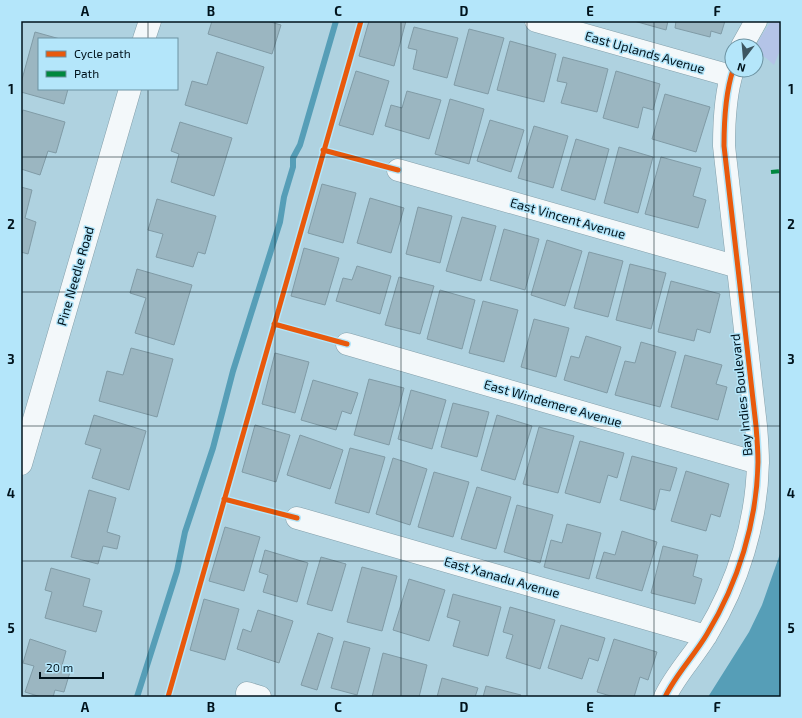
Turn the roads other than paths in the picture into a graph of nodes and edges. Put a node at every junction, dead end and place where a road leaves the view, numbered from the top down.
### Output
1 (150, 21) edge
2 (536, 21) edge
3 (756, 21) edge
4 (144, 38) edge
5 (746, 38) edge
6 (724, 71) edge
7 (731, 78) edge
8 (130, 90) edge
9 (398, 170) dead end
10 (738, 266) junction
11 (347, 344) dead end
12 (758, 462) junction
13 (21, 464) edge
14 (297, 518) dead end
15 (706, 636) junction
16 (664, 697) edge

1 - 4 street
2 - 6 street, East Uplands Avenue
3 - 5 street
7 - 10 street, Bay Indies Boulevard
8 - 13 street, Pine Needle Road
9 - 10 street, East Vincent Avenue
10 - 12 street, Bay Indies Boulevard
11 - 12 street, East Windemere Avenue
12 - 15 street, Bay Indies Boulevard
14 - 15 street, East Xanadu Avenue
15 - 16 street, Bay Indies Boulevard

